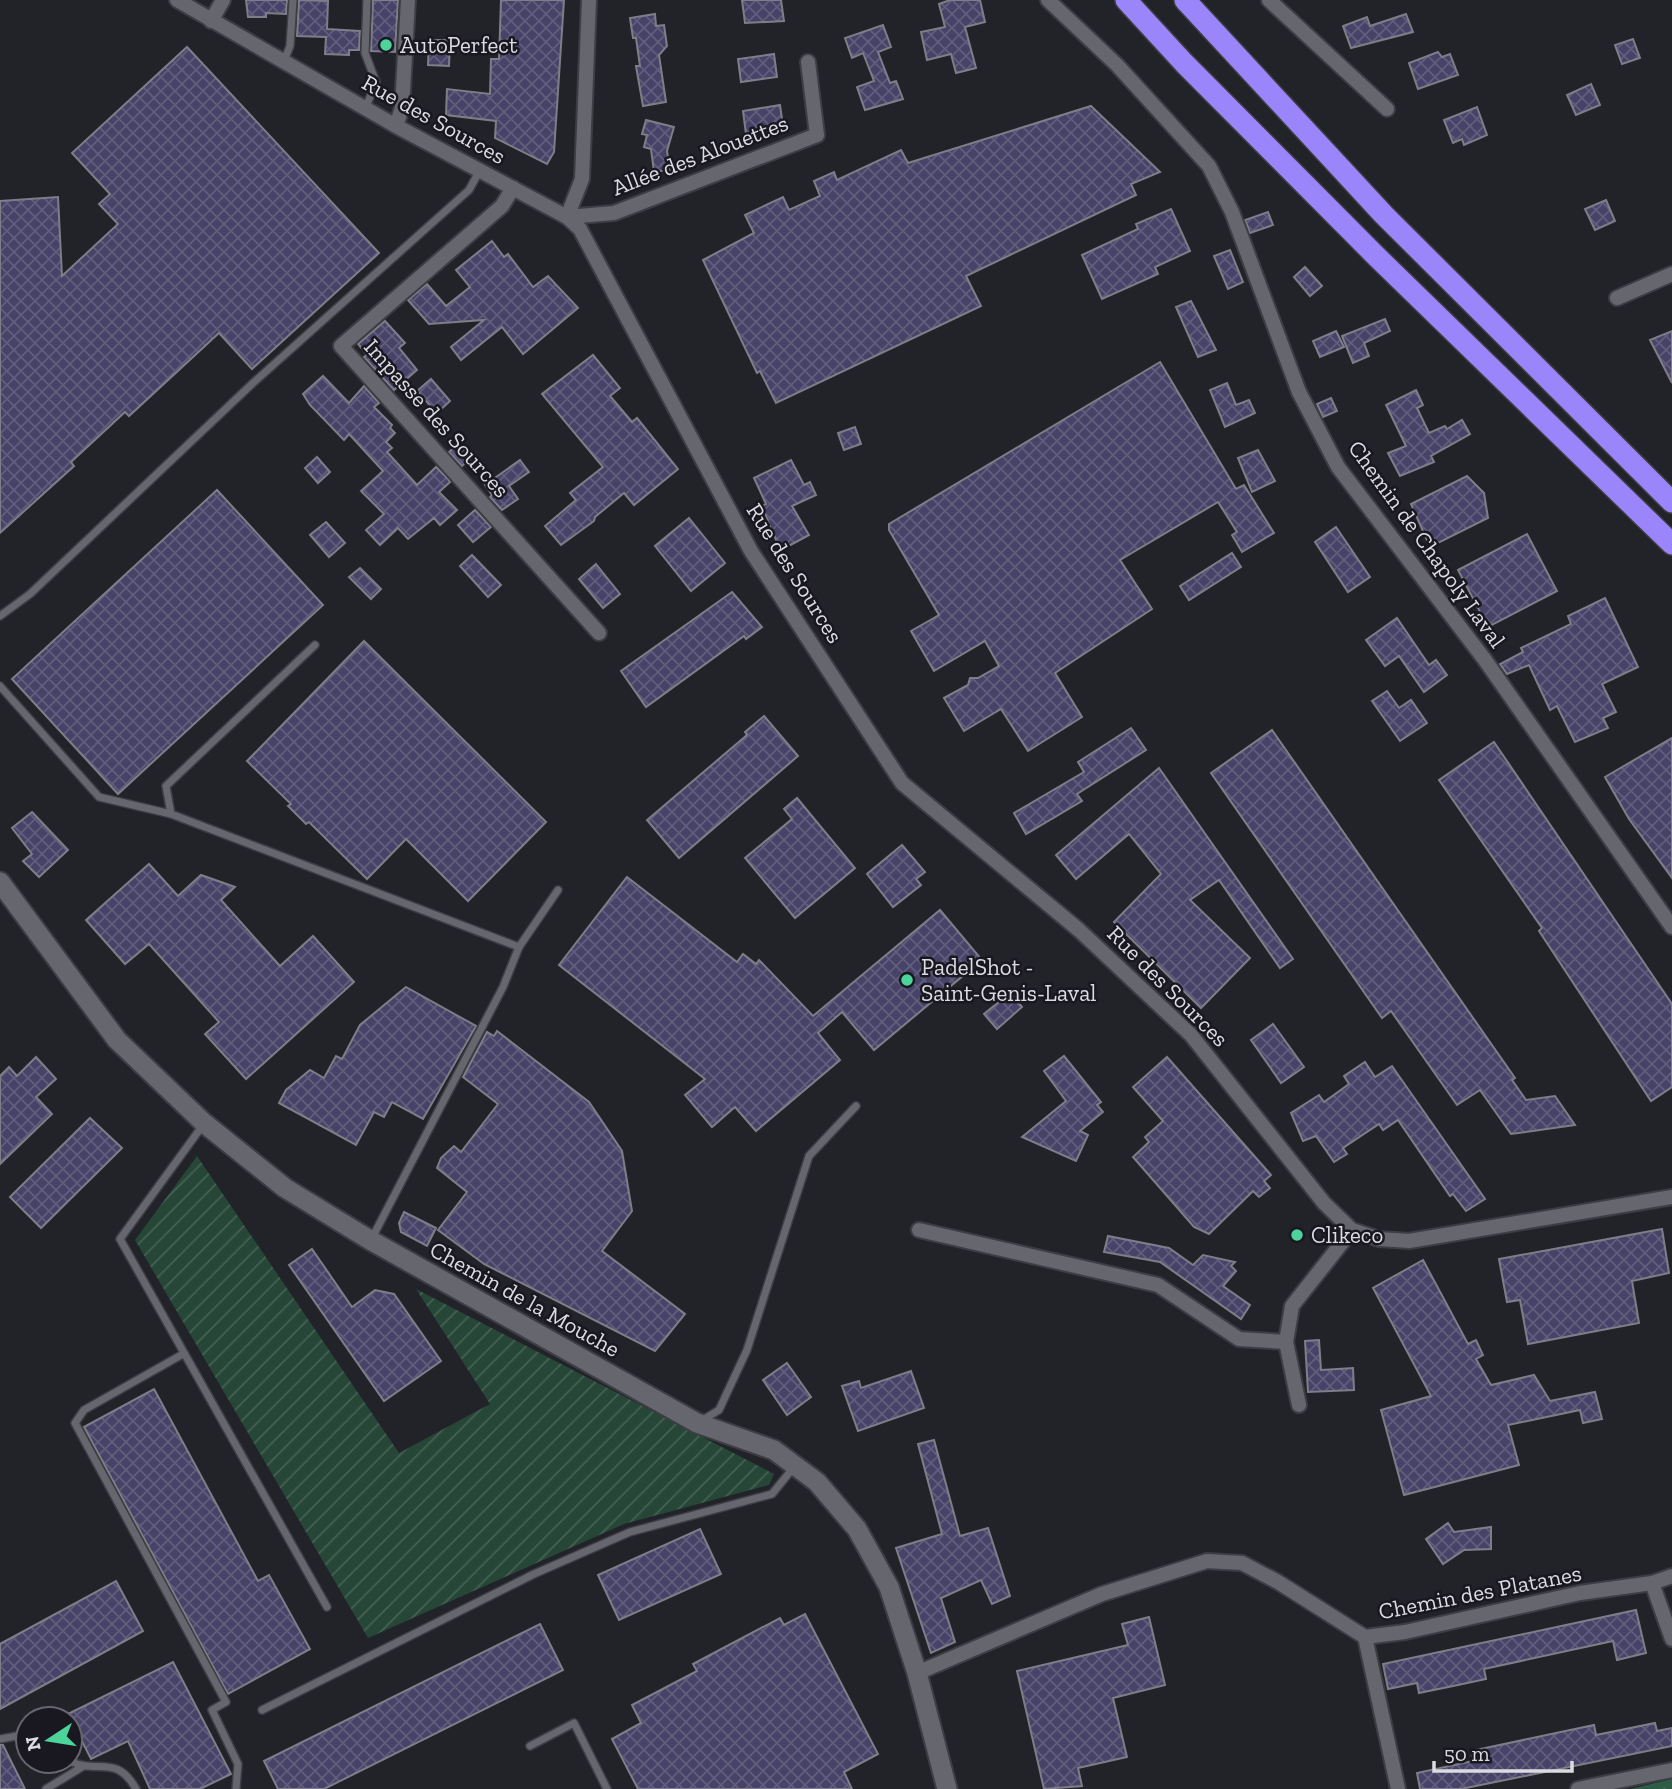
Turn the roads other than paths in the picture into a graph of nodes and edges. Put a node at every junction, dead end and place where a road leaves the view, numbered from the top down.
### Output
1 (177, 0) edge
2 (222, 0) edge
3 (293, 0) edge
4 (368, 0) edge
5 (408, 0) edge
6 (589, 0) edge
7 (1048, 0) edge
8 (1126, 0) edge
9 (1185, 0) edge
10 (1269, 0) edge
11 (211, 21) junction
12 (283, 62) junction
13 (808, 62) dead end
14 (366, 107) junction
15 (1387, 108) dead end
16 (396, 126) junction
17 (481, 170) junction
18 (513, 188) junction
19 (567, 217) junction
20 (1672, 274) edge
21 (1616, 298) dead end
22 (1672, 502) edge
23 (1672, 544) edge
24 (0, 616) edge
25 (599, 633) dead end
26 (316, 645) dead end
27 (0, 686) edge
28 (171, 814) junction
29 (0, 882) edge
30 (558, 890) dead end
31 (1672, 927) edge
32 (519, 947) junction
33 (856, 1106) dead end
34 (204, 1123) junction
35 (1672, 1197) edge
36 (919, 1230) dead end
37 (1352, 1230) junction
38 (370, 1240) junction
39 (1286, 1342) junction
40 (183, 1353) junction
41 (1300, 1405) dead end
42 (697, 1423) junction
43 (795, 1465) junction
44 (1672, 1576) edge
45 (1653, 1583) junction
46 (327, 1607) dead end
47 (1365, 1637) junction
48 (1672, 1639) edge
49 (916, 1673) junction
50 (262, 1710) dead end
51 (530, 1746) dead end
52 (84, 1767) edge
53 (1672, 1770) edge
54 (69, 1775) edge
55 (46, 1789) edge
56 (136, 1789) edge
57 (236, 1789) edge
58 (607, 1789) edge
59 (947, 1789) edge
60 (1398, 1789) edge
61 (1578, 1789) edge

1 - 11 street, Rue des Sources
2 - 11 street
3 - 12 lane
4 - 14 lane
5 - 16 street
6 - 19 street
7 - 31 street, Chemin de Chapoly Laval
8 - 23 highway
9 - 22 highway
10 - 15 street
11 - 12 street, Rue des Sources
12 - 14 street, Rue des Sources
13 - 19 street, Allée des Alouettes
14 - 16 street, Rue des Sources
16 - 17 street, Rue des Sources
17 - 18 street, Rue des Sources
17 - 24 lane
18 - 19 street, Rue des Sources
18 - 25 street, Impasse des Sources
19 - 37 street, Rue des Sources
20 - 21 street
26 - 28 lane
27 - 28 lane
28 - 32 lane
29 - 34 street, Chemin de la Mouche
30 - 32 lane
32 - 38 lane
33 - 42 lane
34 - 38 street, Chemin de la Mouche
34 - 40 lane
35 - 37 street, Rue des Sources
36 - 39 street
37 - 39 street
38 - 42 street, Chemin de la Mouche
39 - 41 street
40 - 46 lane
40 - 57 lane
42 - 43 street, Chemin de la Mouche
43 - 49 street, Chemin de la Mouche
43 - 50 lane
44 - 45 street, Chemin des Platanes
45 - 47 street, Chemin des Platanes
45 - 48 street
47 - 49 street, Chemin des Platanes
47 - 60 street
49 - 59 street, Chemin de la Mouche
51 - 58 lane
52 - 56 lane
53 - 61 street
54 - 55 lane

